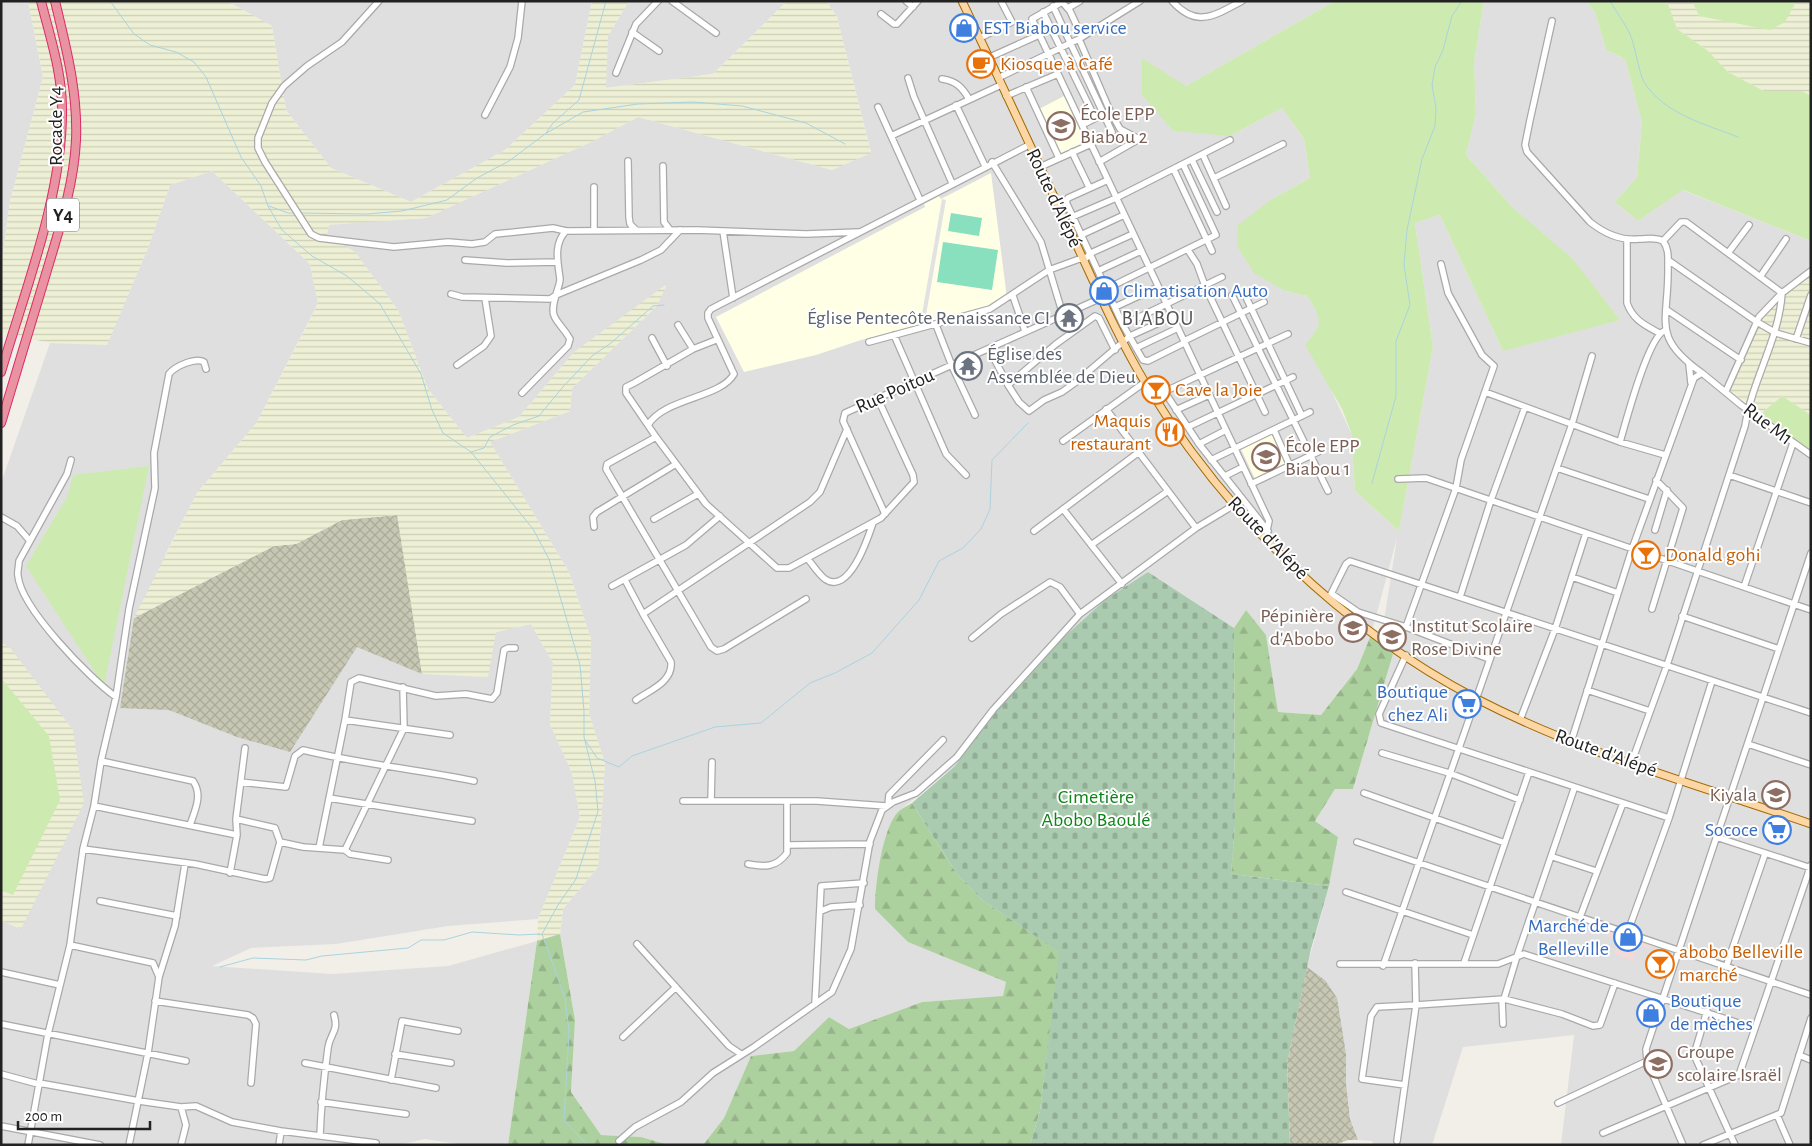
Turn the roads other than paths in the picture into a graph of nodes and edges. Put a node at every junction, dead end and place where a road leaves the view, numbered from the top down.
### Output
1 (42, 1) edge
2 (55, 1) edge
3 (379, 1) edge
4 (522, 1) edge
5 (658, 1) edge
6 (672, 1) edge
7 (906, 1) edge
8 (918, 1) edge
9 (962, 1) edge
10 (1001, 1) edge
11 (1080, 1) edge
12 (1140, 1) edge
13 (1172, 1) edge
14 (1242, 1) edge
15 (1053, 6) junction
16 (913, 7) junction
17 (1068, 8) junction
18 (1043, 12) junction
19 (881, 14) dead end
20 (1552, 21) dead end
21 (632, 32) junction
22 (716, 33) dead end
23 (1039, 35) junction
24 (980, 38) junction
25 (1080, 38) junction
26 (1071, 43) junction
27 (1060, 47) junction
28 (659, 51) dead end
29 (1048, 54) junction
30 (988, 58) junction
31 (616, 73) dead end
32 (1058, 74) junction
33 (908, 78) dead end
34 (942, 79) dead end
35 (999, 81) junction
36 (1026, 87) junction
37 (1006, 96) junction
38 (969, 99) junction
39 (956, 105) junction
40 (878, 107) dead end
41 (1110, 111) junction
42 (1103, 114) junction
43 (484, 115) dead end
44 (1095, 118) junction
45 (923, 120) junction
46 (1082, 125) junction
47 (1112, 132) dead end
48 (891, 136) junction
49 (1230, 140) dead end
50 (1091, 144) junction
51 (1283, 144) dead end
52 (1029, 145) junction
53 (1072, 152) junction
54 (1203, 154) junction
55 (1059, 158) junction
56 (1192, 160) junction
57 (628, 161) dead end
58 (992, 162) junction
59 (1099, 162) junction
60 (1183, 164) junction
61 (663, 166) dead end
62 (985, 166) junction
63 (1040, 167) junction
64 (1174, 170) junction
65 (1214, 178) junction
66 (1108, 180) junction
67 (952, 183) junction
68 (594, 187) dead end
69 (1089, 188) junction
70 (1116, 198) junction
71 (920, 200) junction
72 (1226, 206) dead end
73 (1217, 212) dead end
74 (1124, 215) junction
75 (1072, 217) junction
76 (1749, 224) dead end
77 (636, 230) junction
78 (670, 230) junction
79 (680, 230) junction
80 (566, 231) junction
81 (594, 231) junction
82 (723, 231) junction
83 (859, 232) junction
84 (1133, 234) junction
85 (1082, 235) junction
86 (1627, 239) junction
87 (1786, 239) dead end
88 (1207, 240) junction
89 (1663, 241) junction
90 (1188, 250) junction
91 (1141, 251) junction
92 (1212, 251) dead end
93 (1091, 253) junction
94 (1728, 253) junction
95 (1083, 259) junction
96 (465, 260) dead end
97 (1668, 260) junction
98 (557, 262) junction
99 (1441, 264) dead end
100 (1150, 269) junction
101 (1049, 270) junction
102 (1098, 271) junction
103 (1810, 273) edge
104 (1760, 276) junction
105 (1222, 277) dead end
106 (1205, 286) junction
107 (1158, 287) junction
108 (1106, 289) junction
109 (1782, 293) junction
110 (451, 294) dead end
111 (556, 295) junction
112 (1232, 295) dead end
113 (1245, 295) dead end
114 (1811, 295) edge
115 (1013, 296) junction
116 (486, 298) junction
117 (733, 298) junction
118 (1101, 298) junction
119 (1264, 302) dead end
120 (1167, 305) junction
121 (1114, 307) junction
122 (1250, 308) junction
123 (1667, 310) junction
124 (1241, 313) junction
125 (1063, 315) junction
126 (1172, 317) junction
127 (1222, 322) junction
128 (1757, 322) junction
129 (678, 325) dead end
130 (936, 325) junction
131 (1123, 325) junction
132 (1178, 328) junction
133 (1025, 332) junction
134 (1662, 332) junction
135 (1776, 333) junction
136 (1288, 334) dead end
137 (894, 335) junction
138 (1130, 336) junction
139 (652, 338) dead end
140 (1796, 339) junction
141 (716, 340) junction
142 (868, 342) dead end
143 (1184, 342) junction
144 (1123, 343) junction
145 (1811, 343) edge
146 (1269, 344) junction
147 (1136, 348) junction
148 (693, 349) junction
149 (989, 349) junction
150 (1259, 349) junction
151 (1115, 350) junction
152 (1592, 356) dead end
153 (1240, 358) junction
154 (1740, 360) junction
155 (457, 364) dead end
156 (1689, 364) junction
157 (666, 366) junction
158 (952, 366) junction
159 (206, 369) dead end
160 (1, 372) edge
161 (1702, 373) junction
162 (1200, 376) junction
163 (1293, 377) dead end
164 (1286, 380) junction
165 (916, 382) junction
166 (1145, 382) junction
167 (1691, 383) junction
168 (1276, 384) junction
169 (1008, 385) junction
170 (1726, 391) junction
171 (1485, 392) junction
172 (522, 393) dead end
173 (1257, 393) junction
174 (1209, 395) junction
175 (877, 398) junction
176 (1526, 407) junction
177 (1106, 409) junction
178 (1176, 410) junction
179 (1748, 410) junction
180 (1265, 412) dead end
181 (1310, 412) dead end
182 (1218, 413) junction
183 (975, 415) dead end
184 (1302, 416) junction
185 (1293, 420) junction
186 (1, 423) edge
187 (1572, 424) junction
188 (648, 425) junction
189 (1188, 427) junction
190 (846, 429) junction
191 (1226, 430) junction
192 (1274, 430) junction
193 (656, 437) junction
194 (1064, 441) dead end
195 (1620, 442) junction
196 (1793, 443) junction
197 (1199, 444) junction
198 (1235, 449) junction
199 (1138, 452) junction
200 (1318, 452) dead end
201 (1664, 455) junction
202 (1811, 455) edge
203 (1310, 456) junction
204 (70, 460) dead end
205 (1211, 460) junction
206 (676, 464) junction
207 (1290, 466) junction
208 (1243, 467) junction
209 (1557, 468) junction
210 (966, 475) dead end
211 (1729, 475) junction
212 (1225, 476) junction
213 (1398, 479) dead end
214 (1656, 480) junction
215 (1251, 484) junction
216 (1456, 488) junction
217 (1667, 490) junction
218 (1168, 491) junction
219 (1328, 491) dead end
220 (1776, 491) junction
221 (698, 494) junction
222 (623, 497) junction
223 (1490, 500) junction
224 (1649, 500) junction
225 (1811, 503) edge
226 (1234, 505) junction
227 (1063, 509) junction
228 (885, 514) junction
229 (720, 516) junction
230 (1, 517) edge
231 (1540, 517) junction
232 (654, 520) dead end
233 (873, 523) junction
234 (594, 527) dead end
235 (1196, 528) junction
236 (1655, 530) dead end
237 (1034, 531) dead end
238 (1268, 531) junction
239 (1586, 533) junction
240 (1265, 539) junction
241 (30, 541) junction
242 (750, 542) junction
243 (1091, 545) junction
244 (1632, 548) junction
245 (1811, 553) edge
246 (808, 558) junction
247 (660, 559) junction
248 (1667, 560) junction
249 (1696, 570) junction
250 (1572, 577) junction
251 (626, 580) junction
252 (1122, 584) junction
253 (1422, 584) junction
254 (612, 586) dead end
255 (1744, 587) junction
256 (678, 590) junction
257 (1618, 593) junction
258 (1331, 596) junction
259 (1460, 597) junction
260 (806, 599) dead end
261 (1795, 605) junction
262 (1652, 609) dead end
263 (1811, 610) edge
264 (1506, 611) junction
265 (643, 614) junction
266 (1080, 614) junction
267 (1682, 616) junction
268 (1406, 626) junction
269 (1555, 629) junction
270 (972, 638) dead end
271 (1601, 643) junction
272 (515, 648) dead end
273 (1779, 650) junction
274 (1406, 655) junction
275 (1489, 659) junction
276 (1667, 665) junction
277 (1712, 681) junction
278 (404, 687) junction
279 (1587, 690) junction
280 (1762, 696) junction
281 (116, 697) junction
282 (1475, 698) junction
283 (636, 700) dead end
284 (1650, 711) junction
285 (1810, 712) edge
286 (345, 720) junction
287 (1520, 720) junction
288 (404, 728) junction
289 (450, 735) dead end
290 (943, 740) dead end
291 (1572, 742) junction
292 (1748, 744) junction
293 (245, 748) dead end
294 (1458, 748) junction
295 (1382, 753) dead end
296 (337, 757) junction
297 (101, 761) junction
298 (712, 762) dead end
299 (1631, 764) junction
300 (1811, 765) edge
301 (386, 767) junction
302 (1529, 772) junction
303 (1449, 773) junction
304 (1681, 780) junction
305 (474, 781) dead end
306 (241, 782) junction
307 (1574, 789) junction
308 (1364, 792) dead end
309 (1731, 796) junction
310 (329, 798) junction
311 (1520, 800) junction
312 (683, 801) dead end
313 (711, 801) junction
314 (787, 801) junction
315 (1623, 803) junction
316 (368, 804) junction
317 (94, 806) junction
318 (887, 806) junction
319 (1434, 818) junction
320 (1669, 818) junction
321 (236, 819) junction
322 (472, 821) dead end
323 (1811, 824) edge
324 (190, 825) junction
325 (236, 834) junction
326 (1716, 837) junction
327 (280, 842) junction
328 (1357, 842) dead end
329 (1506, 843) junction
330 (870, 844) junction
331 (787, 845) junction
332 (319, 848) junction
333 (83, 849) junction
334 (345, 850) junction
335 (1765, 854) junction
336 (1553, 857) junction
337 (388, 860) dead end
338 (1419, 863) junction
339 (185, 864) junction
340 (748, 864) dead end
341 (1810, 867) edge
342 (1596, 871) junction
343 (230, 873) junction
344 (864, 883) junction
345 (1490, 887) junction
346 (1346, 892) dead end
347 (100, 902) dead end
348 (1536, 903) junction
349 (860, 905) junction
350 (821, 911) junction
351 (1402, 912) junction
352 (177, 916) junction
353 (1580, 917) junction
354 (1628, 934) junction
355 (1473, 935) junction
356 (637, 944) dead end
357 (70, 945) junction
358 (1679, 950) junction
359 (1517, 956) junction
360 (1415, 963) junction
361 (1464, 963) junction
362 (1340, 964) dead end
363 (1383, 966) junction
364 (1726, 967) junction
365 (1, 972) edge
366 (159, 976) junction
367 (1769, 981) junction
368 (1615, 983) junction
369 (60, 985) junction
370 (676, 987) junction
371 (1811, 995) edge
372 (1663, 997) junction
373 (1503, 999) junction
374 (155, 1002) junction
375 (815, 1004) junction
376 (1416, 1005) junction
377 (1707, 1011) junction
378 (334, 1015) dead end
379 (1811, 1018) edge
380 (1, 1024) edge
381 (1503, 1024) dead end
382 (1754, 1028) junction
383 (458, 1032) dead end
384 (48, 1034) junction
385 (623, 1037) dead end
386 (148, 1053) junction
387 (395, 1054) junction
388 (741, 1054) junction
389 (1799, 1055) junction
390 (1811, 1060) edge
391 (186, 1061) dead end
392 (1648, 1061) junction
393 (305, 1063) dead end
394 (451, 1063) dead end
395 (325, 1068) junction
396 (1, 1074) edge
397 (391, 1080) junction
398 (251, 1083) dead end
399 (38, 1084) junction
400 (1405, 1085) junction
401 (436, 1088) dead end
402 (1710, 1088) junction
403 (139, 1101) junction
404 (321, 1102) junction
405 (1558, 1103) dead end
406 (181, 1107) junction
407 (1667, 1107) junction
408 (406, 1114) dead end
409 (1778, 1115) junction
410 (1, 1126) edge
411 (280, 1131) junction
412 (30, 1132) junction
413 (1604, 1133) dead end
414 (1730, 1134) junction
415 (320, 1136) junction
416 (620, 1141) dead end
417 (1397, 1142) dead end
418 (376, 1144) dead end
419 (28, 1145) edge
420 (100, 1145) edge
421 (129, 1145) edge
422 (182, 1145) edge
423 (279, 1145) edge
424 (1683, 1145) edge
425 (1702, 1145) edge
426 (1735, 1145) edge
427 (1790, 1145) edge

1 - 160 highway, Rocade Y4 / Y4
2 - 186 highway, Rocade Y4 / Y4
3 - 80 street
4 - 43 street
5 - 21 street
6 - 22 street
7 - 16 street
8 - 16 street
9 - 24 main road, Route d'Alépé
10 - 24 street
11 - 17 street
12 - 25 street
13 - 14 street
15 - 17 street
15 - 18 street
15 - 26 street
16 - 19 street
17 - 25 street
18 - 23 street
18 - 27 street
20 - 86 street
21 - 28 street
21 - 31 street
23 - 29 street
23 - 30 street
24 - 30 main road, Route d'Alépé
25 - 26 street
25 - 41 street
26 - 27 street
26 - 42 street
27 - 29 street
27 - 44 street
29 - 32 street
29 - 35 street
30 - 35 main road, Route d'Alépé
32 - 36 street
32 - 46 street
33 - 45 street
34 - 38 street
35 - 37 main road, Route d'Alépé
35 - 38 street
36 - 37 street
36 - 55 street
37 - 52 main road, Route d'Alépé
38 - 39 street
39 - 45 street
39 - 62 street
40 - 48 street
41 - 42 street
41 - 59 street
42 - 44 street
42 - 47 street
44 - 46 street
45 - 48 street
45 - 67 street
46 - 50 street
48 - 71 street
49 - 54 street
50 - 53 street
50 - 59 street
51 - 65 street
52 - 58 street
52 - 63 main road, Route d'Alépé
53 - 55 street
53 - 69 street
54 - 56 street
54 - 65 street
55 - 63 street
56 - 60 street
56 - 73 street
57 - 77 street
58 - 62 street
58 - 101 street
59 - 66 street
60 - 64 street
60 - 88 street
61 - 78 street
62 - 67 street
63 - 95 main road, Route d'Alépé
64 - 70 street
64 - 88 street
65 - 72 street
66 - 69 street
66 - 70 street
67 - 71 street
68 - 81 street
69 - 75 street
70 - 74 street
70 - 75 street
71 - 83 street
74 - 84 street
74 - 85 street
75 - 85 street
76 - 94 street
77 - 78 street
77 - 81 street
78 - 79 street
79 - 82 street
79 - 111 street
80 - 81 street
80 - 98 street
82 - 83 street
82 - 117 street
83 - 117 street
84 - 91 street
84 - 93 street
85 - 93 street
86 - 89 street
86 - 134 street
87 - 104 street
88 - 90 street
88 - 92 street
89 - 94 street
89 - 97 street
90 - 100 street
90 - 106 street
91 - 100 street
91 - 102 street
93 - 95 street
93 - 102 street
94 - 104 street
95 - 101 street
95 - 118 main road, Route d'Alépé
96 - 98 street
97 - 123 street
97 - 128 street
98 - 111 street
99 - 171 street
100 - 107 street
100 - 108 street
101 - 115 street
101 - 125 street
102 - 108 street
103 - 109 street
104 - 109 street
105 - 106 street
106 - 120 street
106 - 127 street
107 - 120 street
107 - 121 street
108 - 121 street
109 - 128 street
109 - 135 street
110 - 116 street
111 - 116 street
111 - 172 street
112 - 124 street
113 - 122 street
114 - 140 street
115 - 130 street
115 - 133 street
116 - 155 street
117 - 141 street
118 - 125 street, Rue Poitou
118 - 144 main road, Route d'Alépé
119 - 122 street
120 - 126 street
120 - 131 street
121 - 131 street
122 - 124 street
122 - 146 street
123 - 134 street
123 - 154 street
124 - 127 street
124 - 150 street
125 - 133 street, Rue Poitou
126 - 132 street
126 - 138 street
127 - 143 street
127 - 153 street
128 - 135 street
128 - 154 street
129 - 148 street
130 - 137 street
130 - 158 street
131 - 138 street
132 - 143 street
132 - 147 street
133 - 149 street, Rue Poitou
134 - 156 street, Rue M1
134 - 195 street
135 - 140 street
135 - 179 street
136 - 146 street
137 - 142 street
137 - 165 street
138 - 144 street
138 - 147 street
139 - 157 street
140 - 145 street
141 - 148 street
141 - 188 street
143 - 147 street
143 - 162 street
144 - 151 street
144 - 166 main road, Route d'Alépé
146 - 150 street
146 - 164 street
148 - 157 street
149 - 158 street, Rue Poitou
149 - 169 street
150 - 153 street
150 - 168 street
151 - 169 street
151 - 169 street
152 - 187 street
153 - 162 street
153 - 173 street
154 - 170 street
156 - 161 street, Rue M1
156 - 167 street
157 - 188 street
158 - 165 street, Rue Poitou
158 - 183 street
159 - 281 street
161 - 167 street
161 - 170 street, Rue M1
162 - 174 street
162 - 178 street
163 - 164 street
164 - 168 street
164 - 184 street
165 - 175 street, Rue Poitou
165 - 210 street
166 - 177 street
166 - 226 main road, Route d'Alépé
167 - 201 street
168 - 173 street
168 - 185 street
170 - 179 street, Rue M1
171 - 176 street
171 - 216 street
173 - 180 street
173 - 182 street
174 - 178 street
174 - 182 street
175 - 190 street, Rue Poitou
175 - 228 street
176 - 187 street
176 - 223 street
177 - 194 street
177 - 199 street
178 - 189 street
179 - 196 street, Rue M1
179 - 211 street
181 - 184 street
182 - 189 street
182 - 191 street
184 - 185 street
185 - 192 street
185 - 203 street
187 - 195 street
187 - 209 street
188 - 193 street
189 - 197 street
190 - 228 street, Rue Poitou
190 - 242 street
191 - 197 street
191 - 198 street
192 - 198 street
192 - 207 street
193 - 206 street
193 - 222 street
195 - 201 street
196 - 202 street, Rue M1
196 - 220 street
197 - 205 street
198 - 205 street
198 - 208 street
199 - 218 street
199 - 227 street
200 - 203 street
201 - 214 street
203 - 207 street
203 - 219 street
204 - 241 street
205 - 212 street
206 - 221 street
206 - 222 street
207 - 215 street
208 - 212 street
208 - 215 street
209 - 224 street
209 - 231 street
211 - 220 street
211 - 249 street
212 - 238 street
213 - 216 street
214 - 217 street
214 - 224 street
215 - 238 street
216 - 223 street
216 - 253 street
217 - 236 street
217 - 248 street
218 - 235 street
218 - 243 street
220 - 225 street
220 - 255 street
221 - 229 street
221 - 232 street
222 - 234 street
222 - 247 street
223 - 231 street
223 - 259 street
224 - 244 street
226 - 235 street
226 - 240 main road, Route d'Alépé
227 - 237 street
227 - 243 street
228 - 233 street
229 - 242 street
229 - 247 street
230 - 241 street
231 - 239 street
231 - 264 street
233 - 246 street
233 - 246 street
235 - 252 street
238 - 240 street
239 - 244 street
239 - 250 street
240 - 258 main road, Route d'Alépé
241 - 281 street
242 - 246 street
242 - 256 street
243 - 252 street
244 - 248 street
244 - 257 street
245 - 261 street
247 - 251 street
247 - 256 street
248 - 249 street
248 - 262 street
249 - 255 street
249 - 267 street
250 - 257 street
250 - 269 street
251 - 254 street
251 - 265 street
252 - 266 street
253 - 258 street
253 - 259 street
253 - 268 street
255 - 261 street
256 - 260 street
256 - 265 street
257 - 271 street
258 - 268 street
258 - 274 main road, Route d'Alépé
259 - 264 street
261 - 263 street
261 - 273 street
264 - 269 street
264 - 275 street
265 - 283 street
266 - 270 street
266 - 318 street
267 - 273 street
267 - 276 street
268 - 275 street
269 - 271 street
269 - 287 street
271 - 276 street
271 - 279 street
272 - 278 street
273 - 280 street
274 - 282 main road, Route d'Alépé
274 - 294 street
275 - 282 street
276 - 277 street
276 - 284 street
277 - 280 street
277 - 304 street
278 - 286 street
278 - 288 street
279 - 284 street
279 - 291 street
280 - 285 street
280 - 292 street
281 - 297 street
282 - 287 main road, Route d'Alépé
282 - 294 street
284 - 299 street
286 - 288 street
286 - 296 street
287 - 291 main road, Route d'Alépé
288 - 289 street
288 - 301 street
290 - 318 street
291 - 299 main road, Route d'Alépé
292 - 300 street
292 - 309 street
293 - 306 street
294 - 302 street
294 - 303 street
295 - 303 street
296 - 301 street
296 - 306 street
296 - 310 street
297 - 317 street
297 - 324 street
298 - 313 street
299 - 304 main road, Route d'Alépé
301 - 305 street
301 - 316 street
302 - 307 street
302 - 311 street
303 - 311 street
303 - 319 street
304 - 309 main road, Route d'Alépé
304 - 320 street
306 - 321 street
307 - 315 street
307 - 336 street
308 - 319 street
309 - 323 main road, Route d'Alépé
309 - 326 street
310 - 316 street
310 - 332 street
311 - 329 street
312 - 313 street
313 - 314 street
314 - 318 street
314 - 331 street
315 - 320 street
315 - 342 street
316 - 322 street
316 - 334 street
317 - 324 street
317 - 333 street
318 - 330 street
319 - 329 street
319 - 338 street
320 - 354 street
321 - 325 street
321 - 327 street
324 - 325 street
325 - 343 street
326 - 335 street
326 - 358 street
327 - 332 street
327 - 343 street
328 - 338 street
329 - 345 street
330 - 331 street
330 - 344 street
331 - 340 street
332 - 334 street
333 - 339 street
333 - 357 street
334 - 337 street
335 - 341 street
335 - 364 street
336 - 342 street
336 - 348 street
338 - 345 street
338 - 351 street
339 - 343 street
339 - 352 street
341 - 367 street
342 - 353 street
344 - 349 street
344 - 350 street
345 - 348 street
345 - 355 street
346 - 351 street
347 - 352 street
348 - 353 street
348 - 359 street
349 - 350 street
349 - 375 street
350 - 375 street
351 - 355 street
351 - 363 street
352 - 366 street
353 - 354 street
354 - 358 street
355 - 361 street
356 - 370 street
357 - 366 street
357 - 369 street
358 - 364 street
358 - 372 street
359 - 361 street
359 - 368 street
359 - 373 street
360 - 361 street
360 - 363 street
360 - 376 street
362 - 363 street
364 - 367 street
365 - 369 street
366 - 374 street
367 - 371 street
367 - 382 street
368 - 372 street
368 - 373 street
369 - 384 street
370 - 385 street
370 - 388 street
372 - 377 street
372 - 392 street
373 - 376 street
373 - 381 street
374 - 386 street
374 - 398 street
375 - 388 street
376 - 400 street
376 - 400 street
377 - 382 street
377 - 402 street
378 - 395 street
379 - 389 street
380 - 384 street
382 - 402 street
383 - 387 street
384 - 386 street
384 - 399 street
386 - 391 street
386 - 403 street
387 - 394 street
387 - 397 street
388 - 416 street
389 - 390 street
389 - 409 street
392 - 405 street
392 - 407 street
393 - 395 street
395 - 397 street
395 - 404 street
396 - 399 street
397 - 401 street
399 - 403 street
399 - 412 street
400 - 417 street
402 - 407 street
402 - 414 street
403 - 406 street
403 - 421 street
404 - 408 street
404 - 415 street
406 - 411 street
406 - 422 street
407 - 413 street
407 - 424 street
409 - 414 street
409 - 427 street
410 - 412 street
411 - 415 street
411 - 423 street
412 - 419 street
412 - 420 street
414 - 425 street
414 - 426 street
415 - 418 street

